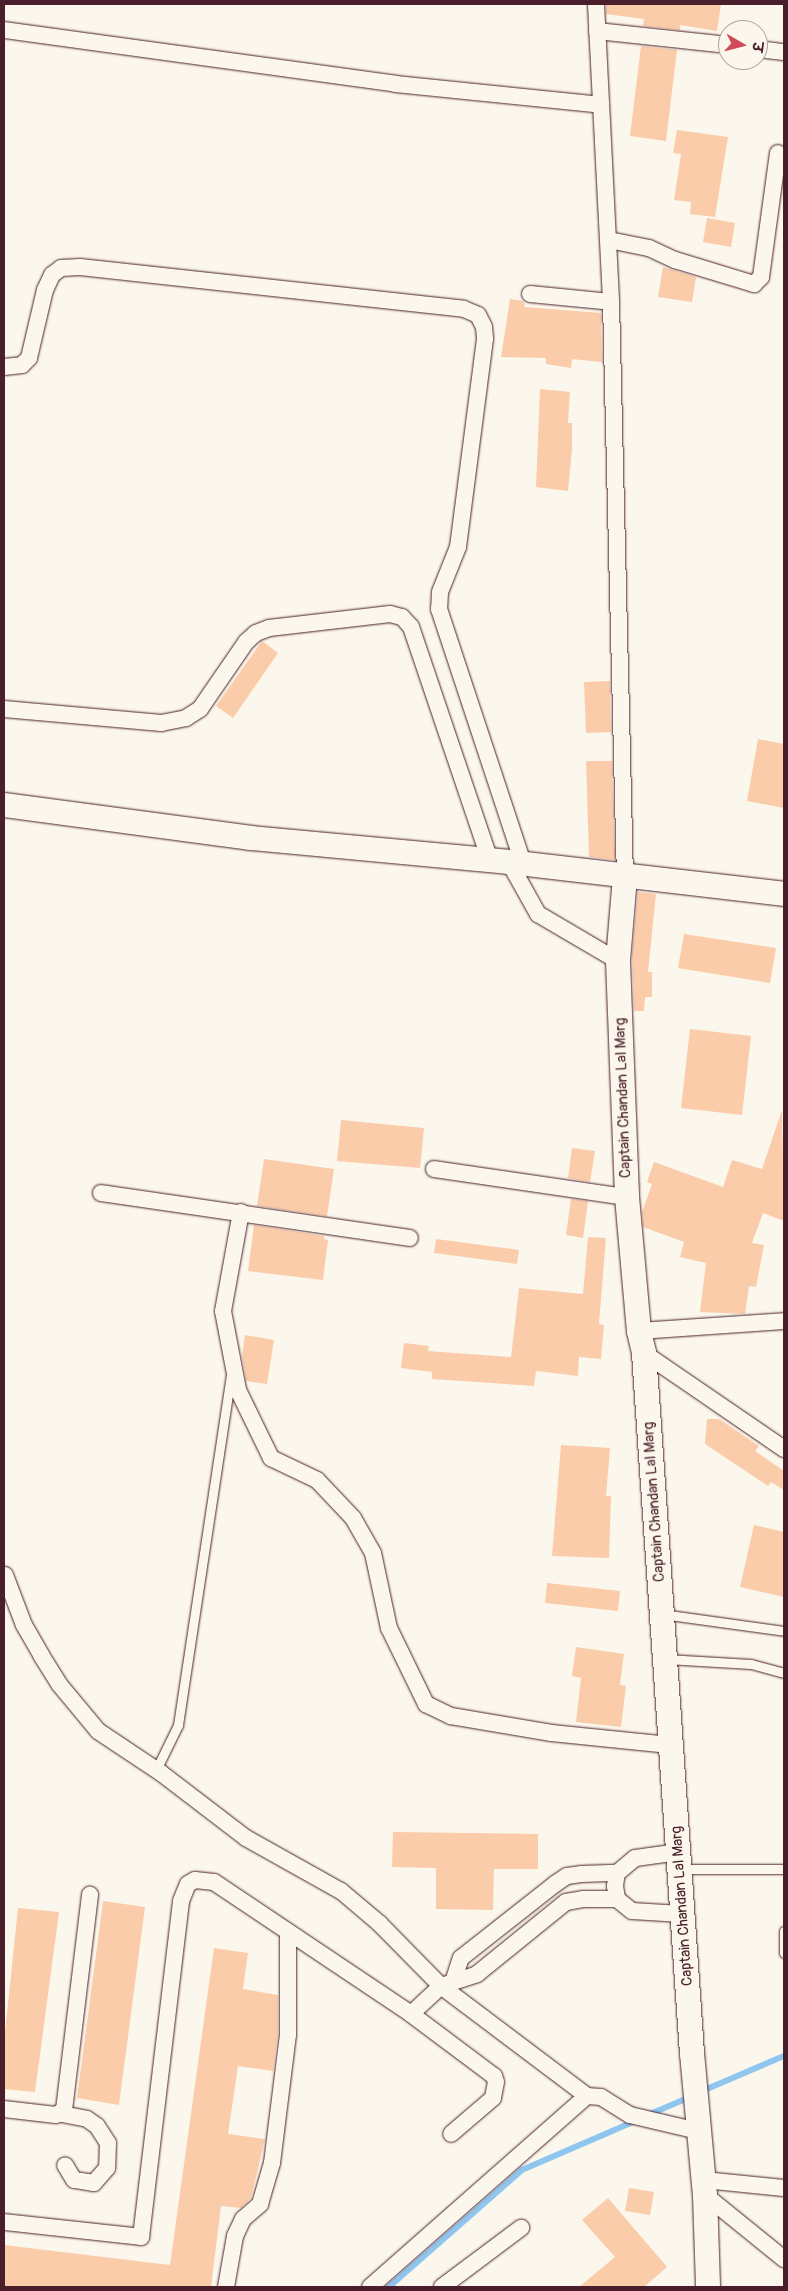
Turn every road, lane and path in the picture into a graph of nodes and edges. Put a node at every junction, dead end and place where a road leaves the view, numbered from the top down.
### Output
1 (596, 4) edge
2 (4, 30) edge
3 (597, 31) junction
4 (718, 44) edge
5 (768, 50) edge
6 (784, 52) edge
7 (601, 105) junction
8 (778, 153) dead end
9 (609, 240) junction
10 (530, 294) dead end
11 (611, 302) junction
12 (4, 367) edge
13 (4, 709) edge
14 (4, 805) edge
15 (507, 862) junction
16 (625, 877) junction
17 (784, 894) edge
18 (618, 961) junction
19 (434, 1169) dead end
20 (100, 1193) dead end
21 (627, 1197) junction
22 (241, 1212) junction
23 (410, 1238) dead end
24 (784, 1321) edge
25 (639, 1331) junction
26 (644, 1354) junction
27 (232, 1369) junction
28 (784, 1449) edge
29 (5, 1575) edge
30 (662, 1614) junction
31 (784, 1631) edge
32 (665, 1658) junction
33 (784, 1673) edge
34 (671, 1745) junction
35 (156, 1770) junction
36 (679, 1861) junction
37 (784, 1869) edge
38 (617, 1873) junction
39 (90, 1895) dead end
40 (617, 1899) junction
41 (682, 1914) junction
42 (784, 1931) edge
43 (288, 1932) junction
44 (784, 1953) edge
45 (448, 1983) junction
46 (411, 2014) junction
47 (587, 2096) junction
48 (4, 2109) edge
49 (62, 2114) junction
50 (698, 2131) junction
51 (451, 2134) dead end
52 (65, 2165) dead end
53 (705, 2187) junction
54 (784, 2188) edge
55 (4, 2222) edge
56 (521, 2228) dead end
57 (784, 2258) edge
58 (226, 2287) edge
59 (370, 2287) edge
60 (442, 2287) edge
61 (708, 2287) edge

1 - 3 street
2 - 7 street
3 - 4 street
3 - 7 street
5 - 6 street
7 - 9 street
8 - 9 street
9 - 11 street
10 - 11 street
11 - 16 street
12 - 15 street
13 - 15 street
14 - 15 street
15 - 16 street
15 - 18 street
16 - 17 street
16 - 18 street, Captain Chandan Lal Marg
18 - 21 street, Captain Chandan Lal Marg
19 - 21 street
20 - 22 street
21 - 25 street, Captain Chandan Lal Marg
22 - 23 street
22 - 27 street
24 - 25 street
25 - 26 street, Captain Chandan Lal Marg
26 - 28 street
26 - 30 street, Captain Chandan Lal Marg
27 - 34 street
27 - 35 lane
29 - 35 street
30 - 31 lane
30 - 32 street, Captain Chandan Lal Marg
32 - 33 lane
32 - 34 street, Captain Chandan Lal Marg
34 - 36 street, Captain Chandan Lal Marg
35 - 45 street
36 - 37 lane
36 - 38 street
36 - 41 street, Captain Chandan Lal Marg
38 - 40 street
38 - 45 street
39 - 49 street
40 - 41 street
40 - 45 street
41 - 50 street, Captain Chandan Lal Marg
42 - 44 lane
43 - 46 street
43 - 55 street
43 - 58 street
45 - 46 street
45 - 47 street
46 - 51 street
47 - 50 street
47 - 59 street
48 - 49 street
49 - 52 street
50 - 53 street, Captain Chandan Lal Marg
53 - 54 street
53 - 57 street
53 - 61 street, Captain Chandan Lal Marg
56 - 60 street

